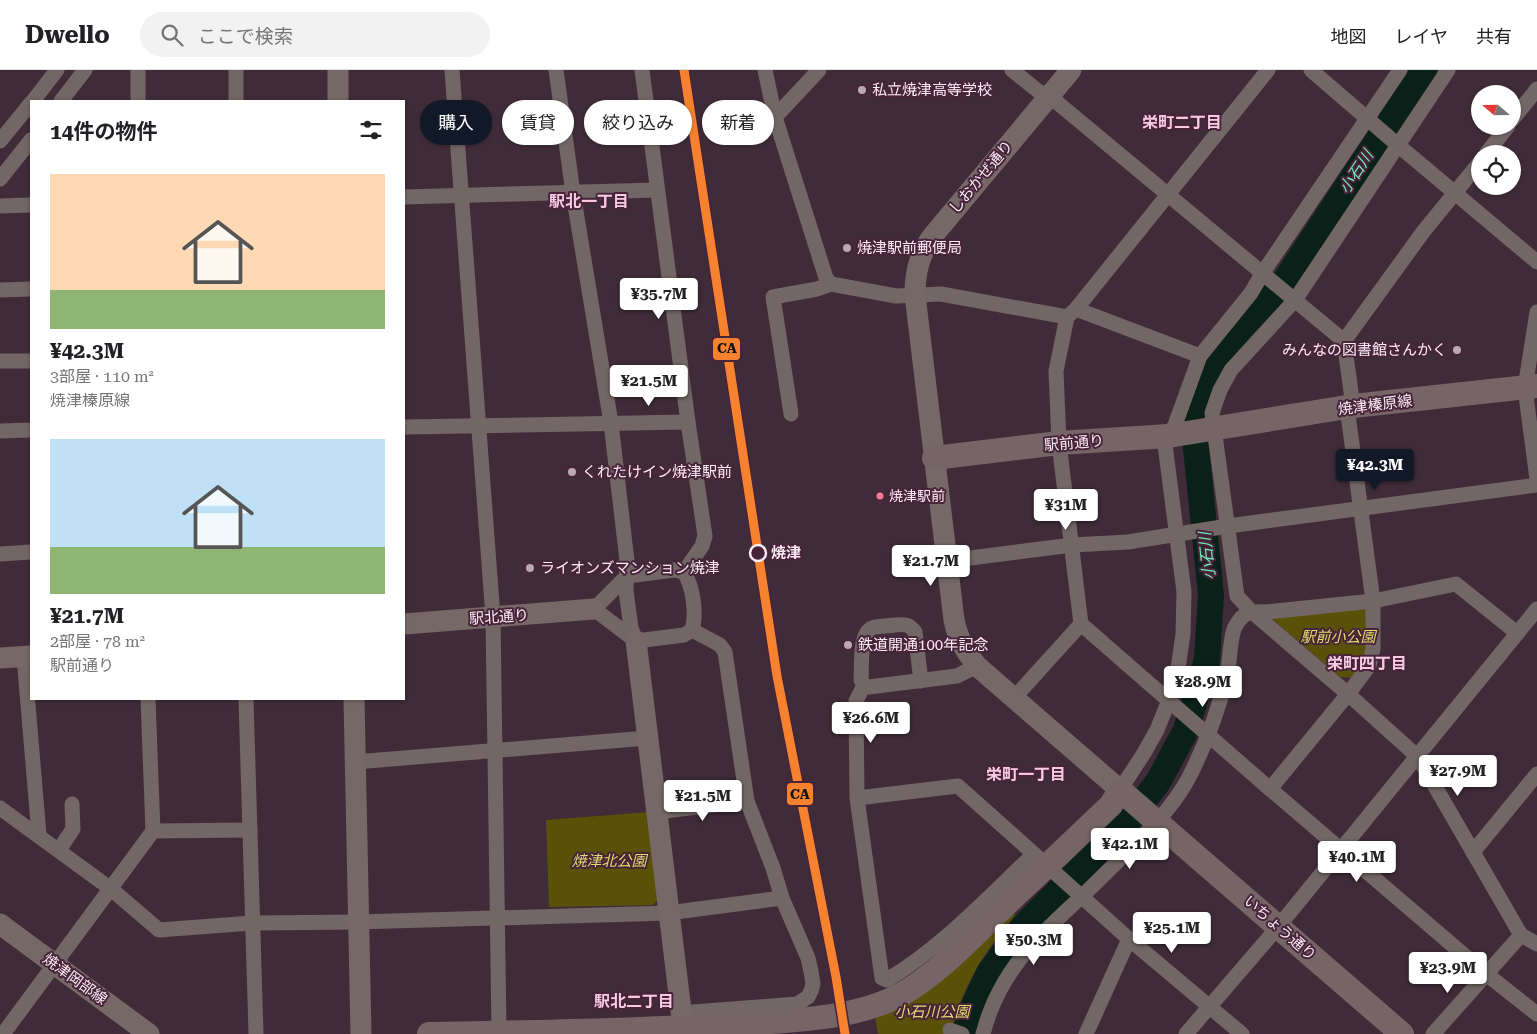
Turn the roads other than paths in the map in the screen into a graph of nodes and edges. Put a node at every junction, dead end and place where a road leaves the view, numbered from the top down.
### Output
1 (57, 70) edge
2 (85, 70) edge
3 (138, 70) edge
4 (236, 70) edge
5 (338, 70) edge
6 (452, 70) edge
7 (556, 70) edge
8 (642, 70) edge
9 (765, 70) edge
10 (819, 70) edge
11 (1012, 70) edge
12 (1071, 70) edge
13 (1268, 70) edge
14 (1311, 70) edge
15 (1400, 70) edge
16 (1448, 70) edge
17 (1537, 89) edge
18 (1048, 97) junction
19 (34, 100) edge
20 (62, 100) edge
21 (138, 100) edge
22 (236, 100) edge
23 (338, 100) edge
24 (30, 104) edge
25 (1521, 109) edge
26 (775, 116) junction
27 (1369, 121) junction
28 (1501, 135) edge
29 (0, 141) edge
30 (30, 141) edge
31 (1397, 145) junction
32 (1493, 145) edge
33 (1471, 174) edge
34 (0, 179) edge
35 (658, 190) junction
36 (573, 193) junction
37 (1455, 194) junction
38 (1167, 195) junction
39 (462, 196) junction
40 (405, 197) edge
41 (30, 205) edge
42 (0, 206) edge
43 (1537, 262) edge
44 (1264, 276) junction
45 (831, 284) junction
46 (30, 289) edge
47 (0, 290) edge
48 (915, 296) junction
49 (1293, 299) junction
50 (1537, 312) edge
51 (1071, 313) junction
52 (1344, 341) junction
53 (1200, 356) junction
54 (0, 361) edge
55 (30, 361) edge
56 (1531, 387) edge
57 (1350, 407) junction
58 (791, 414) dead end
59 (688, 422) junction
60 (611, 423) junction
61 (479, 426) junction
62 (405, 427) edge
63 (30, 430) edge
64 (1210, 430) junction
65 (0, 431) edge
66 (1173, 435) junction
67 (1059, 443) junction
68 (934, 458) junction
69 (1537, 479) edge
70 (1537, 485) edge
71 (1361, 508) junction
72 (1222, 526) junction
73 (1183, 532) junction
74 (1072, 545) junction
75 (30, 552) edge
76 (0, 554) edge
77 (947, 561) junction
78 (684, 572) junction
79 (627, 576) junction
80 (1373, 600) junction
81 (1537, 608) edge
82 (594, 609) junction
83 (1251, 611) junction
84 (493, 617) junction
85 (405, 624) edge
86 (1081, 624) junction
87 (692, 630) junction
88 (1516, 633) junction
89 (636, 641) junction
90 (27, 656) edge
91 (0, 658) edge
92 (977, 666) junction
93 (922, 681) junction
94 (864, 685) junction
95 (1348, 694) junction
96 (1014, 698) junction
97 (148, 700) edge
98 (246, 700) edge
99 (354, 700) edge
100 (1174, 704) junction
101 (1204, 730) junction
102 (647, 738) junction
103 (495, 751) junction
104 (1418, 757) junction
105 (355, 762) junction
106 (1537, 774) edge
107 (1270, 789) junction
108 (1125, 794) junction
109 (858, 798) junction
110 (747, 801) junction
111 (72, 804) dead end
112 (0, 808) edge
113 (656, 812) junction
114 (1153, 819) junction
115 (250, 830) junction
116 (153, 831) junction
117 (39, 835) junction
118 (1341, 849) junction
119 (59, 850) junction
120 (1473, 852) junction
121 (1045, 864) junction
122 (110, 889) junction
123 (1080, 895) junction
124 (782, 898) junction
125 (668, 913) junction
126 (497, 919) junction
127 (358, 922) junction
128 (252, 923) junction
129 (0, 924) edge
130 (1278, 927) junction
131 (1521, 936) junction
132 (1129, 939) junction
133 (1537, 944) edge
134 (55, 964) junction
135 (1485, 973) junction
136 (1210, 1006) junction
137 (1537, 1014) edge
138 (683, 1025) edge
139 (499, 1032) junction
140 (524, 1033) edge
141 (3, 1034) edge
142 (149, 1034) edge
143 (256, 1034) edge
144 (360, 1034) edge
145 (429, 1034) edge
146 (433, 1034) edge
147 (983, 1034) edge
148 (1086, 1034) edge
149 (1186, 1034) edge
150 (1242, 1034) edge
151 (1402, 1034) edge
152 (1433, 1034) edge

1 - 19 street
2 - 20 street
3 - 21 street
4 - 22 street
5 - 23 street
6 - 39 street
7 - 36 street
8 - 35 street
9 - 26 street
10 - 26 street
11 - 18 street
12 - 18 street, しおかぜ通り
13 - 38 street
14 - 27 street
15 - 27 street
16 - 31 street
17 - 25 street
18 - 38 street
18 - 48 street, しおかぜ通り
24 - 29 street
26 - 45 street
27 - 31 street
27 - 44 street
28 - 32 street
30 - 34 street
31 - 37 street
31 - 49 street
33 - 37 street
35 - 36 street
35 - 59 street
36 - 39 street
36 - 60 street
37 - 43 street
37 - 52 street
38 - 44 street
38 - 51 street
39 - 40 street
39 - 61 street
41 - 42 street
44 - 49 street
44 - 53 street
45 - 48 street
45 - 58 street
46 - 47 street
48 - 51 street
48 - 68 street, しおかぜ通り
49 - 52 street
49 - 64 street
50 - 56 street
51 - 53 street
51 - 67 street
52 - 57 street
53 - 66 street
54 - 55 street
56 - 57 main road, 焼津榛原線
56 - 69 street
57 - 64 main road, 焼津榛原線
57 - 71 street
59 - 60 street
59 - 78 street
60 - 61 street
60 - 79 street
61 - 62 street
61 - 84 street
63 - 65 street
64 - 66 main road, 駅前通り
64 - 72 street
66 - 67 main road, 駅前通り
66 - 73 street
67 - 68 main road, 駅前通り
67 - 74 street
68 - 77 street, しおかぜ通り
70 - 71 street
71 - 72 street
71 - 80 street
72 - 73 street
72 - 83 street
73 - 74 street
73 - 100 street
74 - 77 street
74 - 86 street
75 - 76 street
77 - 92 street, しおかぜ通り
78 - 79 street
78 - 87 street
79 - 82 street
79 - 89 street
80 - 83 street
80 - 88 street
80 - 95 street
81 - 88 street
82 - 84 street, 駅北通り
82 - 89 street
83 - 95 street
83 - 101 street
84 - 85 street, 駅北通り
84 - 103 street
86 - 96 street
86 - 100 street
87 - 89 street
87 - 110 street
88 - 104 street
89 - 102 street
90 - 91 street
90 - 117 street
92 - 93 street
92 - 96 street, しおかぜ通り
93 - 94 street
93 - 94 street
94 - 109 street
95 - 104 street
95 - 107 street
96 - 108 street, しおかぜ通り
97 - 116 street
98 - 115 street
99 - 105 street
100 - 101 street
100 - 108 street
101 - 107 street
101 - 114 street
102 - 103 street
102 - 113 street
103 - 105 street
103 - 126 street
104 - 118 street
104 - 120 street
105 - 127 street
106 - 120 street
107 - 118 street
108 - 114 main road, いちょう通り
108 - 121 main road
109 - 121 street
109 - 121 street
110 - 113 street
110 - 124 street
111 - 119 street
112 - 117 street
113 - 125 street
114 - 123 street
114 - 130 main road, いちょう通り
115 - 116 street
115 - 128 street
116 - 122 street
117 - 119 street
118 - 130 street
118 - 135 street
119 - 122 street
120 - 131 street
121 - 123 street
121 - 138 main road
122 - 128 street
122 - 134 street
123 - 132 street
123 - 147 street
124 - 125 street
124 - 138 street
125 - 126 street
125 - 138 street
126 - 127 street
126 - 139 street
127 - 128 street
127 - 144 street
128 - 143 street
129 - 134 street, 焼津岡部線
130 - 136 street
130 - 151 main road, いちょう通り
131 - 133 street
131 - 135 street
132 - 136 street
132 - 148 street
134 - 141 street
134 - 142 street, 焼津岡部線
135 - 137 street
135 - 152 street
136 - 149 street
136 - 150 street
138 - 140 main road
139 - 140 main road
139 - 146 main road
145 - 146 main road

